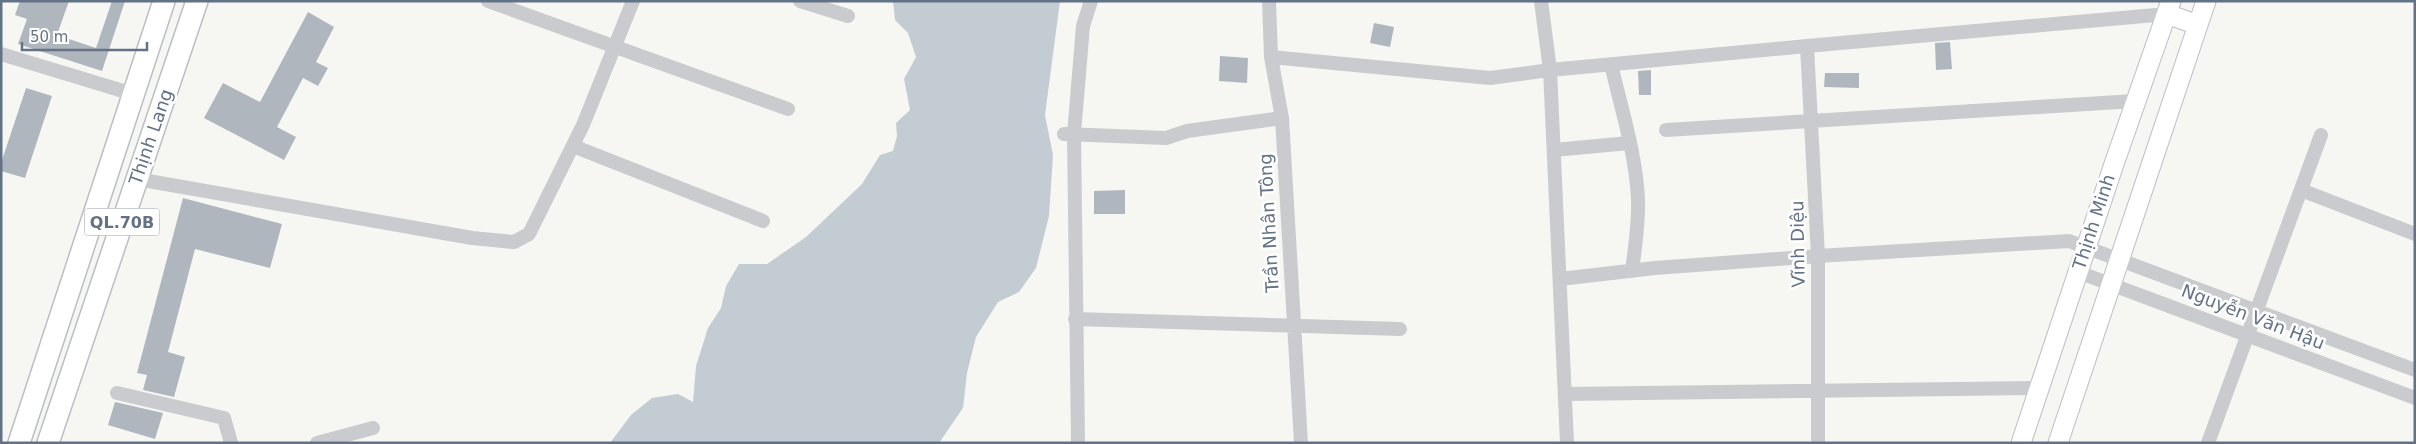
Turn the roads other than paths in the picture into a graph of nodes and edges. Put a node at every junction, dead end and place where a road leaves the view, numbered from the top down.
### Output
1 (164, 1) edge
2 (197, 1) edge
3 (488, 1) edge
4 (633, 1) edge
5 (800, 1) edge
6 (1091, 1) edge
7 (1269, 1) edge
8 (1541, 1) edge
9 (2206, 1) edge
10 (2169, 8) edge
11 (848, 16) dead end
12 (2198, 25) junction
13 (615, 45) junction
14 (1807, 46) junction
15 (1, 54) edge
16 (1271, 56) junction
17 (1611, 64) junction
18 (1550, 70) junction
19 (133, 94) junction
20 (2135, 101) junction
21 (788, 109) dead end
22 (1282, 118) junction
23 (1812, 121) junction
24 (1666, 130) dead end
25 (1069, 134) junction
26 (2321, 135) dead end
27 (1629, 143) junction
28 (573, 146) junction
29 (1554, 150) junction
30 (137, 179) junction
31 (2301, 190) junction
32 (763, 221) dead end
33 (2415, 234) edge
34 (2086, 247) junction
35 (1818, 256) junction
36 (2120, 259) junction
37 (1632, 271) junction
38 (2078, 272) junction
39 (1560, 279) junction
40 (2111, 284) junction
41 (70, 285) junction
42 (99, 293) junction
43 (2258, 311) junction
44 (1075, 319) junction
45 (1294, 327) junction
46 (1400, 329) dead end
47 (2247, 335) junction
48 (2415, 370) edge
49 (2039, 388) junction
50 (1819, 392) junction
51 (117, 393) dead end
52 (1565, 394) junction
53 (2415, 398) edge
54 (373, 428) dead end
55 (19, 443) edge
56 (48, 443) edge
57 (231, 443) edge
58 (317, 443) edge
59 (1078, 443) edge
60 (1301, 443) edge
61 (1567, 443) edge
62 (1818, 443) edge
63 (2021, 443) edge
64 (2058, 443) edge
65 (2208, 443) edge

1 - 19 main road, Thịnh Lang / QL.70B
2 - 30 main road, Thịnh Lang / QL.70B
3 - 13 street
4 - 13 street
5 - 11 street
6 - 25 street
7 - 16 street, Trần Nhân Tông
8 - 18 street
9 - 12 main road, Thịnh Minh
10 - 12 main road
10 - 14 street
10 - 20 main road, Thịnh Minh
12 - 36 main road, Thịnh Minh
13 - 21 street
13 - 28 street
14 - 17 street
14 - 23 street, Vĩnh Diệu
15 - 19 street
16 - 18 street
16 - 22 street, Trần Nhân Tông
17 - 18 street
17 - 27 street
18 - 29 street
19 - 41 main road, Thịnh Lang / QL.70B
20 - 23 street
20 - 34 main road, Thịnh Minh
22 - 25 street
22 - 45 street, Trần Nhân Tông
23 - 24 street
23 - 35 street, Vĩnh Diệu
25 - 44 street
26 - 31 street
27 - 29 street
27 - 37 street
28 - 30 street
28 - 32 street
29 - 39 street
30 - 42 main road, Thịnh Lang / QL.70B
31 - 33 street
31 - 43 street
34 - 35 street, Nguyễn Văn Hậu
34 - 36 street, Nguyễn Văn Hậu
34 - 38 main road, Thịnh Minh
35 - 37 street, Nguyễn Văn Hậu
35 - 50 street, Vĩnh Diệu
36 - 40 main road, Thịnh Minh
36 - 43 street, Nguyễn Văn Hậu
37 - 39 street, Nguyễn Văn Hậu
38 - 40 street, Nguyễn Văn Hậu
38 - 49 main road, Thịnh Minh
39 - 52 street
40 - 47 street, Nguyễn Văn Hậu
40 - 64 main road, Thịnh Minh
41 - 42 main road
41 - 55 main road, Thịnh Lang / QL.70B
42 - 56 main road, Thịnh Lang / QL.70B
43 - 47 street
43 - 48 street, Nguyễn Văn Hậu
44 - 45 street
44 - 59 street
45 - 46 street
45 - 60 street, Trần Nhân Tông
47 - 53 street, Nguyễn Văn Hậu
47 - 65 street
49 - 50 street
49 - 63 main road, Thịnh Minh
50 - 52 street
50 - 62 street, Vĩnh Diệu
51 - 57 street
52 - 61 street
54 - 58 street

